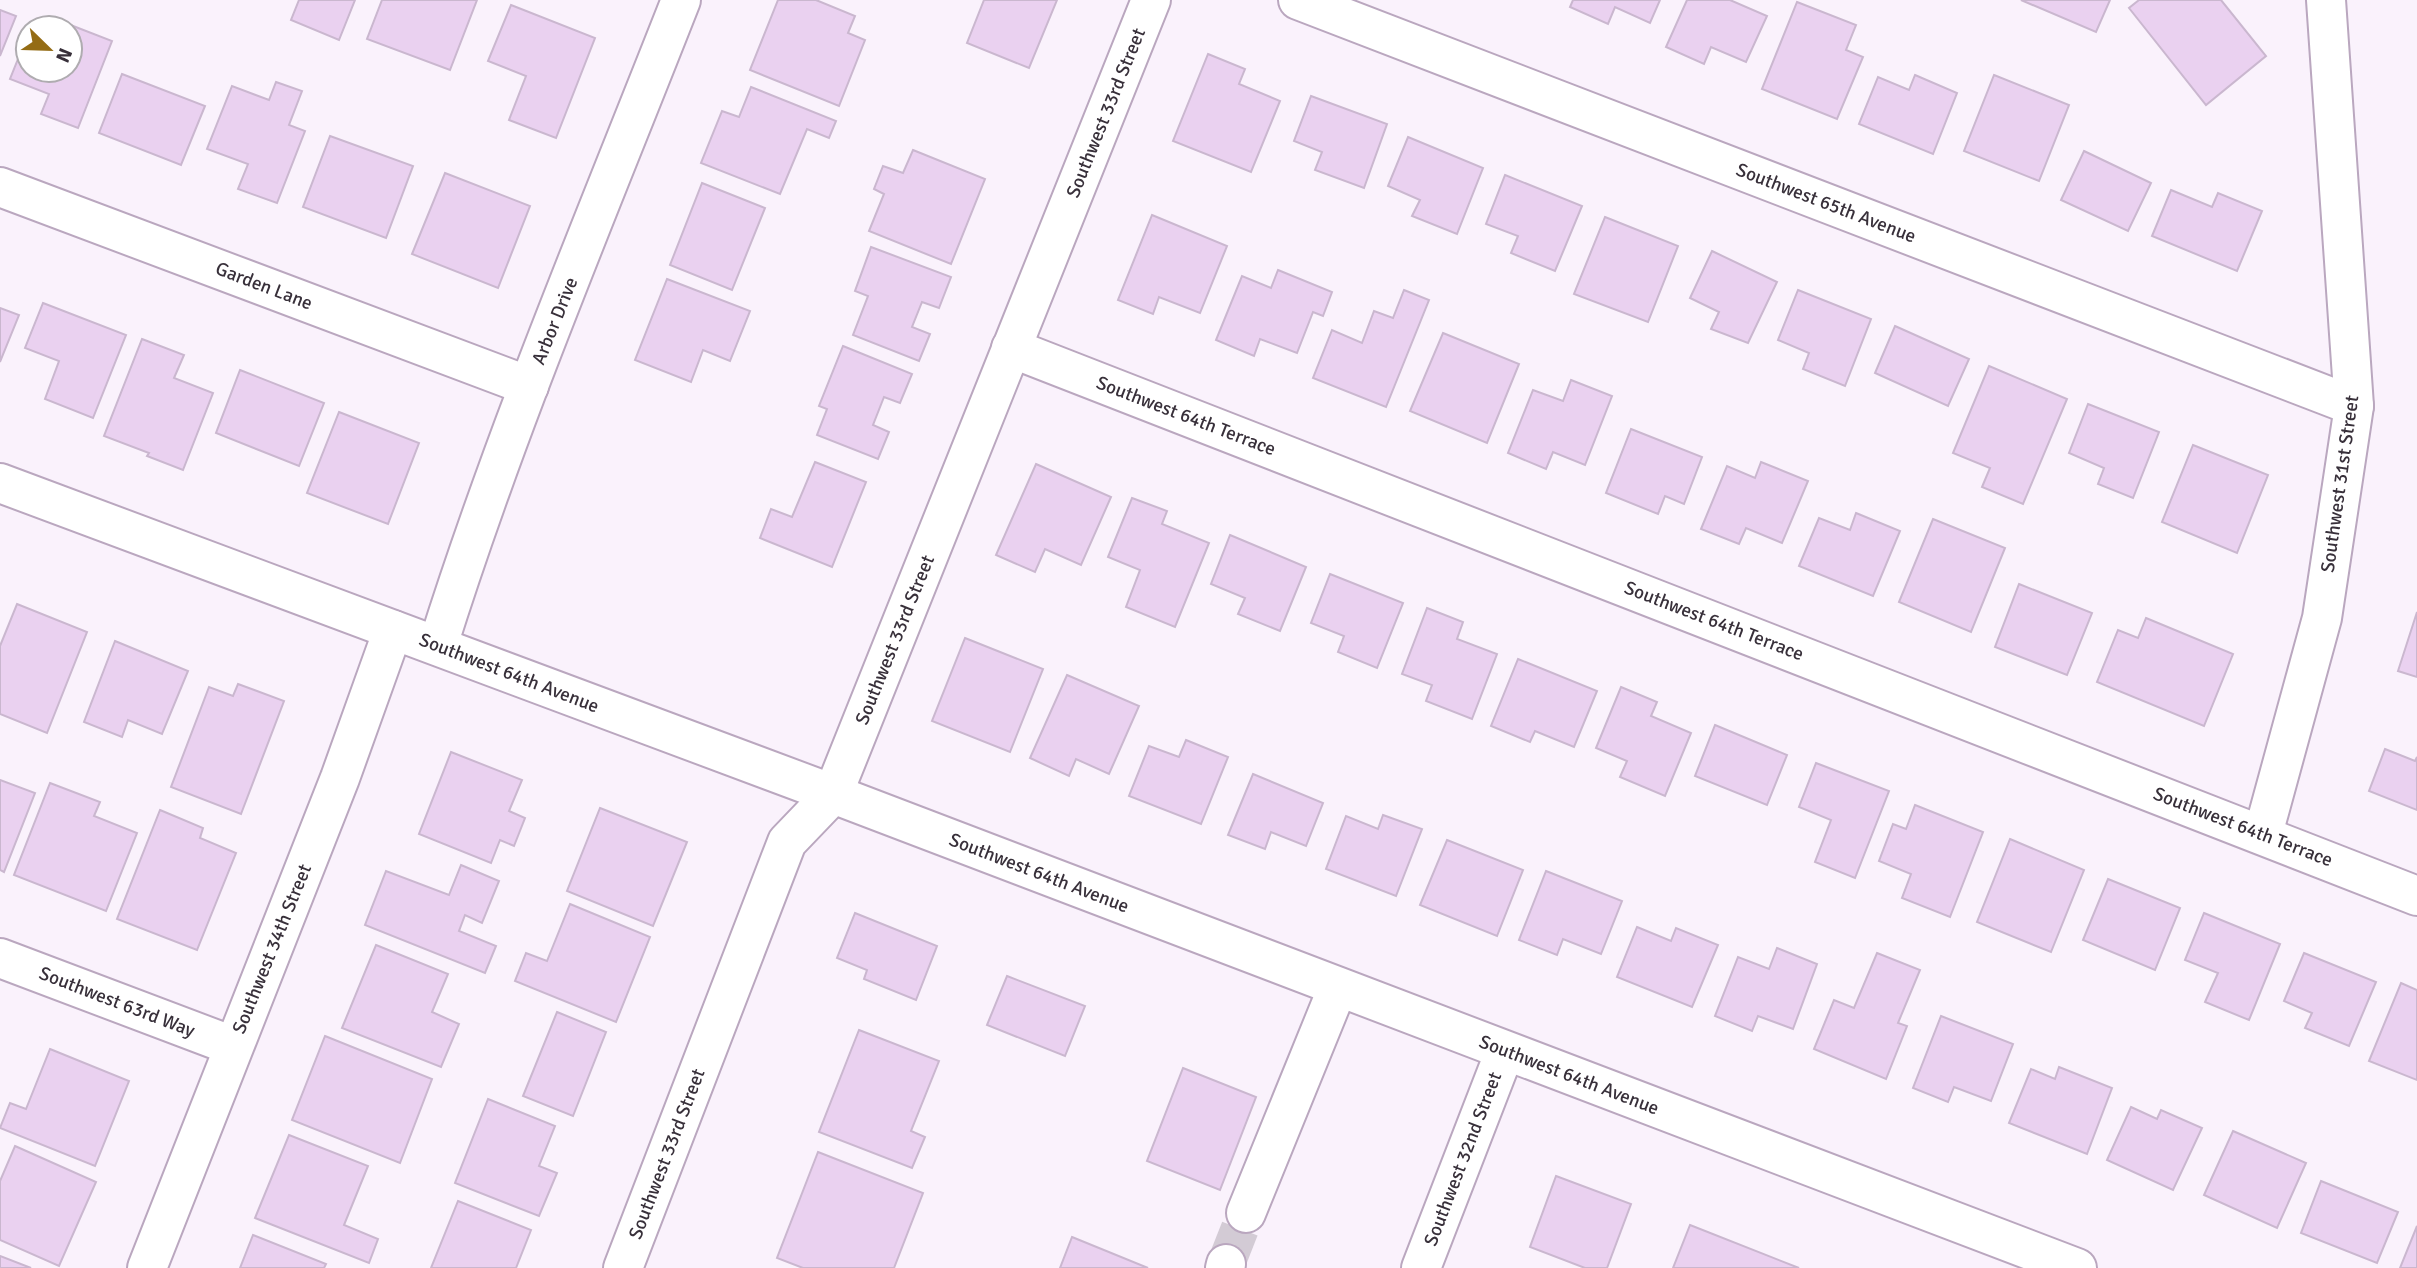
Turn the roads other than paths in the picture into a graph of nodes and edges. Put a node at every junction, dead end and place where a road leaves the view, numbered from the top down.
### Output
1 (681, 0) edge
2 (1151, 0) edge
3 (1298, 0) edge
4 (2326, 0) edge
5 (0, 187) edge
6 (1011, 348) junction
7 (529, 386) junction
8 (2354, 406) junction
9 (0, 483) edge
10 (393, 630) junction
11 (438, 646) junction
12 (833, 794) junction
13 (2263, 834) junction
14 (2417, 896) edge
15 (0, 958) edge
16 (1338, 987) junction
17 (233, 1046) junction
18 (1505, 1051) junction
19 (1245, 1213) tunnel mouth
20 (147, 1268) edge
21 (622, 1268) edge
22 (1420, 1268) edge
23 (2077, 1268) edge

1 - 7 street, Arbor Drive
2 - 6 street, Southwest 33rd Street
3 - 8 street, Southwest 65th Avenue
4 - 8 street, Southwest 31st Street
5 - 7 street, Garden Lane
6 - 12 street, Southwest 33rd Street
6 - 13 street, Southwest 64th Terrace
7 - 11 street, Arbor Drive
8 - 13 street, Southwest 31st Street
9 - 10 street, Southwest 64th Avenue
10 - 11 street, Southwest 64th Avenue
10 - 17 street, Southwest 34th Street
11 - 12 street, Southwest 64th Avenue
12 - 16 street, Southwest 64th Avenue
12 - 21 street, Southwest 33rd Street
13 - 14 street, Southwest 64th Terrace
15 - 17 street, Southwest 63rd Way
16 - 18 street, Southwest 64th Avenue
16 - 19 street
17 - 20 street, Southwest 34th Street
18 - 22 street, Southwest 32nd Street
18 - 23 street, Southwest 64th Avenue

